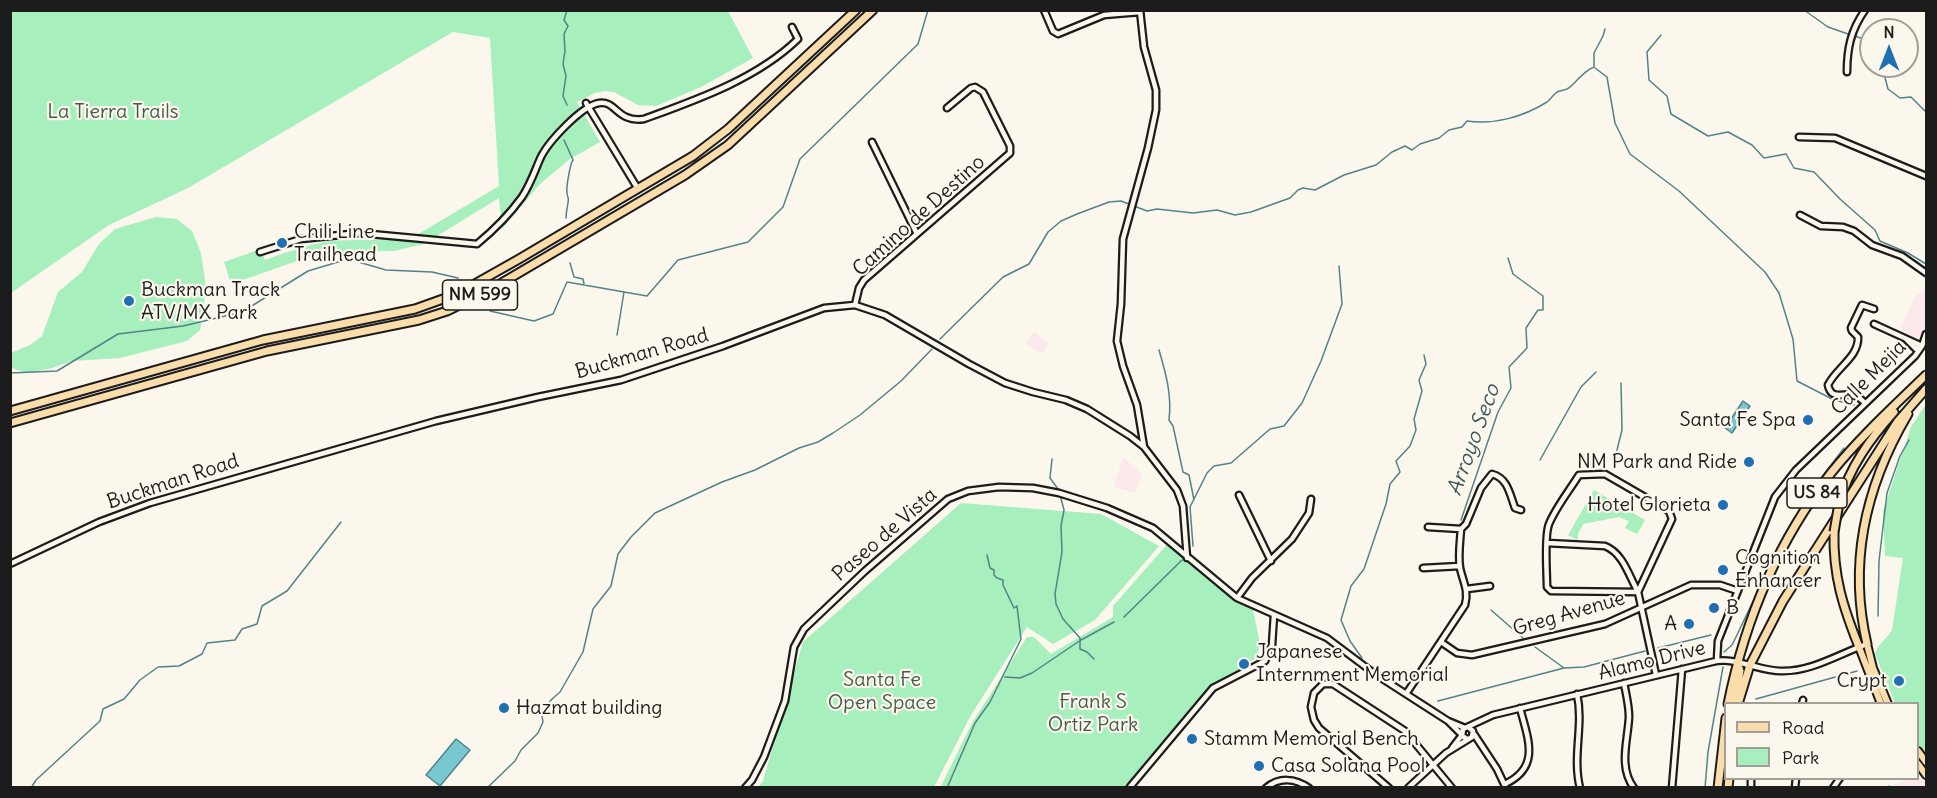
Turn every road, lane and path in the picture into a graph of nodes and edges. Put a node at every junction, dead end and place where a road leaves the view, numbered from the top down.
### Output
1 (856, 10) edge
2 (873, 10) edge
3 (1044, 10) edge
4 (1865, 10) edge
5 (1140, 11) edge
6 (792, 27) dead end
7 (1847, 72) dead end
8 (587, 105) junction
9 (947, 108) dead end
10 (1799, 137) dead end
11 (872, 142) dead end
12 (1926, 176) edge
13 (638, 189) junction
14 (1800, 215) dead end
15 (917, 234) junction
16 (260, 252) dead end
17 (1926, 273) edge
18 (855, 305) junction
19 (1874, 309) dead end
20 (1874, 324) dead end
21 (1926, 334) edge
22 (1922, 346) junction
23 (1926, 375) edge
24 (1916, 385) junction
25 (1926, 389) edge
26 (1917, 399) junction
27 (1865, 404) junction
28 (10, 411) edge
29 (10, 423) edge
30 (1144, 447) junction
31 (1239, 495) dead end
32 (1311, 499) dead end
33 (1521, 510) dead end
34 (1428, 527) dead end
35 (1461, 530) junction
36 (1547, 543) junction
37 (1187, 558) junction
38 (1271, 561) junction
39 (10, 564) edge
40 (1460, 566) junction
41 (1423, 568) dead end
42 (1490, 586) dead end
43 (1467, 589) junction
44 (1738, 591) junction
45 (1638, 592) junction
46 (1236, 598) junction
47 (1640, 609) junction
48 (1274, 615) junction
49 (1441, 642) junction
50 (1866, 644) junction
51 (1858, 647) junction
52 (1717, 660) junction
53 (1737, 662) junction
54 (1750, 665) junction
55 (1682, 669) junction
56 (1656, 675) junction
57 (1624, 683) junction
58 (1406, 694) junction
59 (1577, 694) junction
60 (1728, 702) edge
61 (1736, 702) edge
62 (1737, 702) edge
63 (1880, 702) edge
64 (1887, 702) edge
65 (1520, 708) junction
66 (1448, 721) junction
67 (1479, 722) junction
68 (1467, 728) junction
69 (1724, 728) edge
70 (1473, 733) junction
71 (1461, 734) junction
72 (1469, 739) junction
73 (1452, 748) junction
74 (1483, 748) junction
75 (1433, 764) junction
76 (1506, 785) edge
77 (1130, 787) edge
78 (745, 788) edge
79 (1266, 788) edge
80 (1309, 788) edge
81 (1389, 788) edge
82 (1408, 788) edge
83 (1452, 788) edge
84 (1580, 788) edge
85 (1634, 788) edge
86 (1672, 788) edge
87 (1718, 788) edge

1 - 13 highway, NM 599
2 - 29 highway, NM 599
3 - 5 street
4 - 7 street
5 - 30 street
6 - 8 street
8 - 13 street
8 - 16 street
9 - 15 street, Camino de Destino
10 - 12 street
11 - 15 street
13 - 28 highway, NM 599
14 - 17 street
15 - 18 street, Camino de Destino
18 - 30 street, Buckman Road
18 - 39 street, Buckman Road
19 - 27 street
20 - 22 street
21 - 22 street, Calle Mejia
22 - 27 street, Calle Mejia
23 - 24 highway, US 84
24 - 51 highway, bridge
24 - 53 highway, US 84
25 - 26 highway, US 84
26 - 50 highway
26 - 54 highway, US 84
27 - 44 street, Calle Mejia
30 - 37 street, Buckman Road
31 - 38 street
32 - 38 street
33 - 35 street
34 - 35 street
35 - 40 street
36 - 45 street
36 - 45 street
36 - 45 street
37 - 46 street, Paseo de Vista
37 - 78 street, Paseo de Vista
38 - 46 street
40 - 41 street
40 - 43 street
42 - 43 street
43 - 49 street
44 - 47 street, Greg Avenue
44 - 52 street, Calle Mejia
45 - 47 street
46 - 48 street, Paseo de Vista
47 - 49 street, Greg Avenue
47 - 56 street
48 - 58 street, Paseo de Vista
48 - 77 street
49 - 58 street
50 - 51 street, Alamo Drive
50 - 64 main road
51 - 54 street, Alamo Drive
51 - 63 main road
52 - 53 street, Alamo Drive
52 - 55 street, Alamo Drive
53 - 54 street, Alamo Drive
53 - 60 highway, US 84
53 - 61 highway
54 - 62 highway, US 84
55 - 56 street, Alamo Drive
55 - 86 street
56 - 57 street, Alamo Drive
57 - 59 street, Alamo Drive
57 - 85 street
58 - 66 street, Paseo de Vista
59 - 65 street, Alamo Drive
59 - 84 street
65 - 67 street, Alamo Drive
65 - 76 street
66 - 68 street
66 - 71 street
67 - 68 street, Alamo Drive
67 - 70 street
68 - 70 street
68 - 71 street
69 - 87 highway
70 - 72 street
70 - 74 street
71 - 72 street
71 - 73 street
72 - 73 street
72 - 74 street
73 - 75 street
74 - 76 street
75 - 81 street
75 - 82 street
75 - 83 street
79 - 80 street

